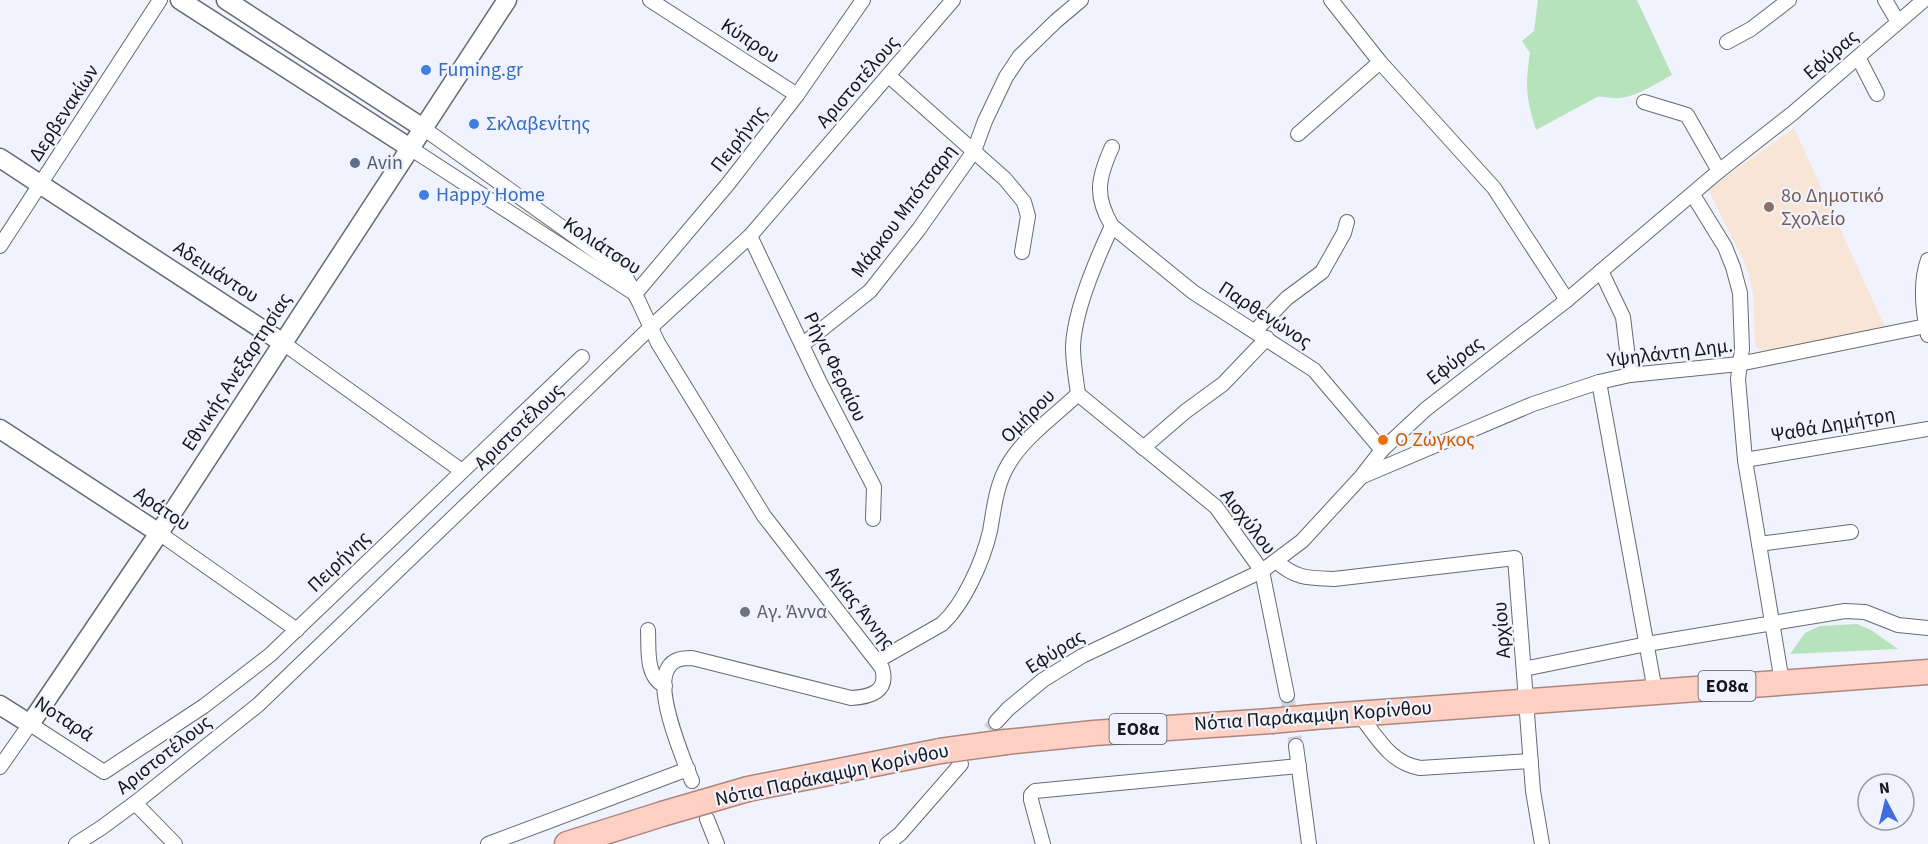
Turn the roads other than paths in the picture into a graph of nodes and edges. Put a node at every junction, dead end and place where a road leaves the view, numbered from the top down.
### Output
1 (160, 0) edge
2 (180, 0) edge
3 (226, 0) edge
4 (507, 0) edge
5 (650, 0) edge
6 (863, 0) edge
7 (953, 0) edge
8 (1081, 0) edge
9 (1331, 0) edge
10 (1789, 0) edge
11 (1885, 0) edge
12 (1924, 0) edge
13 (1898, 22) junction
14 (1727, 42) dead end
15 (1858, 57) junction
16 (1380, 62) junction
17 (889, 76) junction
18 (1877, 94) dead end
19 (797, 95) junction
20 (1644, 102) dead end
21 (423, 128) junction
22 (1298, 134) dead end
23 (1112, 147) dead end
24 (410, 148) junction
25 (974, 151) junction
26 (0, 158) edge
27 (1719, 171) junction
28 (41, 185) junction
29 (1693, 195) junction
30 (1347, 222) dead end
31 (1112, 226) junction
32 (750, 236) junction
33 (0, 246) edge
34 (1022, 252) dead end
35 (1928, 260) edge
36 (1601, 271) junction
37 (635, 294) junction
38 (1567, 300) junction
39 (650, 328) junction
40 (1927, 331) edge
41 (1261, 335) junction
42 (283, 343) junction
43 (802, 345) junction
44 (582, 357) dead end
45 (1739, 364) junction
46 (1630, 375) junction
47 (1599, 382) junction
48 (1078, 394) junction
49 (0, 429) edge
50 (1928, 429) edge
51 (1143, 448) junction
52 (1382, 450) junction
53 (1745, 460) junction
54 (462, 471) junction
55 (1361, 477) junction
56 (873, 519) dead end
57 (1851, 532) dead end
58 (159, 533) junction
59 (1759, 544) junction
60 (1276, 561) junction
61 (1262, 571) junction
62 (1772, 624) junction
63 (1928, 628) edge
64 (297, 630) junction
65 (648, 630) dead end
66 (1647, 644) junction
67 (877, 661) junction
68 (1524, 669) junction
69 (1928, 672) edge
70 (1782, 682) junction
71 (665, 686) junction
72 (1655, 691) junction
73 (1287, 694) tunnel mouth
74 (1525, 700) junction
75 (0, 705) edge
76 (1359, 714) junction
77 (30, 724) junction
78 (1001, 732) junction
79 (1296, 746) tunnel mouth
80 (1531, 761) junction
81 (961, 764) dead end
82 (1299, 766) junction
83 (0, 767) edge
84 (104, 772) joint
85 (135, 803) junction
86 (707, 819) dead end
87 (76, 844) edge
88 (175, 844) edge
89 (488, 844) edge
90 (567, 844) edge
91 (717, 844) edge
92 (887, 844) edge
93 (1043, 844) edge
94 (1309, 844) edge
95 (1542, 844) edge

1 - 28 street, Δερβενακίων
2 - 24 street, Κολιάτσου
3 - 21 street, Κολιάτσου
4 - 21 street, Εθνικής Ανεξαρτησίας
5 - 19 street, Κύπρου
6 - 19 street, Πειρήνης
7 - 17 street, Αριστοτέλους
8 - 25 street, Μάρκου Μπότσαρη
9 - 16 street
10 - 14 street
11 - 13 street
12 - 13 street, Εφύρας
13 - 15 street, Εφύρας
15 - 18 street
15 - 27 street, Εφύρας
16 - 22 street
16 - 38 street
17 - 25 street
17 - 32 street, Αριστοτέλους
19 - 37 street, Πειρήνης
20 - 27 street
21 - 24 street, Εθνικής Ανεξαρτησίας
21 - 37 street, Κολιάτσου
23 - 31 street
24 - 37 street, Κολιάτσου
24 - 42 street, Εθνικής Ανεξαρτησίας
25 - 34 street
25 - 43 street, Μάρκου Μπότσαρη
26 - 28 street, Αδειμάντου
27 - 29 street, Εφύρας
28 - 33 street, Δερβενακίων
28 - 42 street, Αδειμάντου
29 - 36 street, Εφύρας
29 - 45 street
30 - 41 street
31 - 41 street, Παρθενώνος
31 - 48 street, Ομήρου
32 - 39 street, Αριστοτέλους
32 - 43 street, Ρήγα Φεραίου
35 - 40 street
36 - 38 street, Εφύρας
36 - 46 street
37 - 39 street, Αγίας Άννης
38 - 52 street, Εφύρας
39 - 67 street, Αγίας Άννης
39 - 85 street, Αριστοτέλους
40 - 45 street, Υψηλάντη Δημ.
41 - 51 street
41 - 52 street, Παρθενώνος
42 - 54 street, Αδειμάντου
42 - 58 street, Εθνικής Ανεξαρτησίας
43 - 56 street, Ρήγα Φεραίου
44 - 54 street, Πειρήνης
45 - 46 street, Υψηλάντη Δημ.
45 - 53 street
46 - 47 street, Υψηλάντη Δημ.
47 - 55 street, Υψηλάντη Δημ.
47 - 66 street
48 - 51 street, Αισχύλου
48 - 67 street, Ομήρου
49 - 58 street, Αράτου
50 - 53 street, Ψαθά Δημήτρη
51 - 61 street, Αισχύλου
52 - 55 street, Εφύρας
53 - 59 street
54 - 64 street, Πειρήνης
55 - 60 street, Εφύρας
57 - 59 street
58 - 64 street, Αράτου
58 - 77 street, Εθνικής Ανεξαρτησίας
59 - 62 street
60 - 61 street, Εφύρας
60 - 68 street, Αρχίου
61 - 73 street, Αισχύλου
61 - 78 street, Εφύρας
62 - 63 street
62 - 66 street
62 - 70 street
64 - 84 street, Πειρήνης
65 - 71 street
66 - 68 street
66 - 72 street
67 - 71 street, Αγίας Άννης
68 - 74 street, Αρχίου
69 - 70 highway, Νότια Παράκαμψη Κορίνθου / ΕΟ8α
70 - 72 highway, Νότια Παράκαμψη Κορίνθου / ΕΟ8α
71 - 89 street
72 - 74 highway, Νότια Παράκαμψη Κορίνθου / ΕΟ8α
74 - 76 highway, Νότια Παράκαμψη Κορίνθου / ΕΟ8α
74 - 80 street, Αρχίου
75 - 77 street, Νοταρά
76 - 78 highway, Νότια Παράκαμψη Κορίνθου / ΕΟ8α, bridge
76 - 80 street
77 - 83 street, Εθνικής Ανεξαρτησίας
77 - 84 street, Νοταρά
78 - 90 highway, Νότια Παράκαμψη Κορίνθου / ΕΟ8α, bridge
79 - 82 street
80 - 95 street, Αρχίου
81 - 92 street
82 - 93 street
82 - 94 street
85 - 87 street, Αριστοτέλους
85 - 88 street
86 - 91 street

